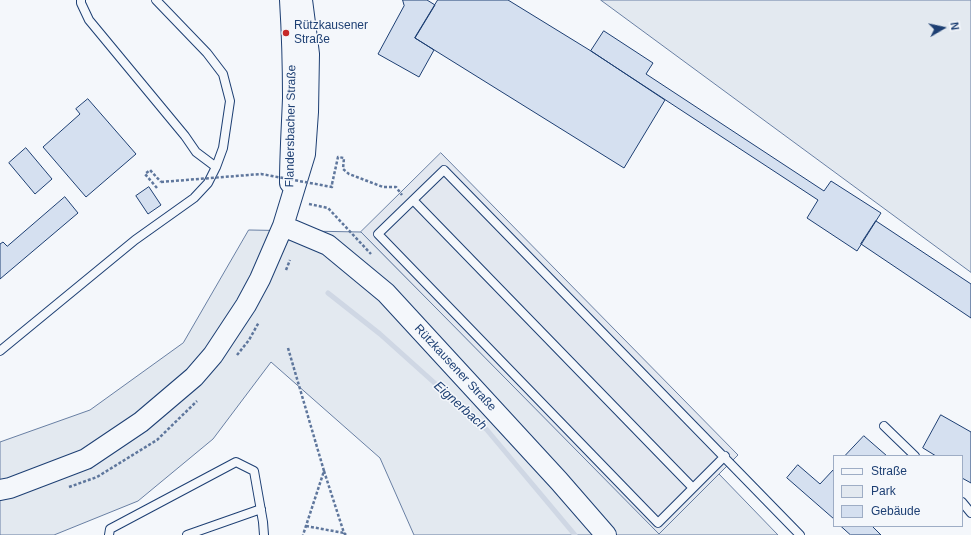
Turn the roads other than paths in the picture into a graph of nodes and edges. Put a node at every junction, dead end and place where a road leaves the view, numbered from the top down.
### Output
1 (81, 0) edge
2 (156, 0) edge
3 (290, 0) edge
4 (302, 0) edge
5 (216, 166) junction
6 (411, 202) junction
7 (300, 204) junction
8 (292, 229) junction
9 (0, 351) edge
10 (884, 426) dead end
11 (914, 455) edge
12 (724, 456) junction
13 (693, 488) junction
14 (0, 490) edge
15 (963, 503) edge
16 (261, 509) junction
17 (971, 513) edge
18 (110, 535) edge
19 (188, 535) edge
20 (264, 535) edge
21 (606, 535) edge
22 (800, 535) edge

1 - 5 lane
2 - 5 lane
3 - 7 street, Flandersbacher Straße
4 - 7 street, Flandersbacher Straße
5 - 9 lane
6 - 12 lane
6 - 13 lane
6 - 13 lane
7 - 8 street, Flandersbacher Straße
8 - 14 street, Flandersbacher Straße
8 - 21 street, Rützkausener Straße
10 - 11 lane
12 - 13 lane
12 - 22 lane
15 - 17 lane
16 - 18 lane
16 - 19 lane
16 - 20 lane

